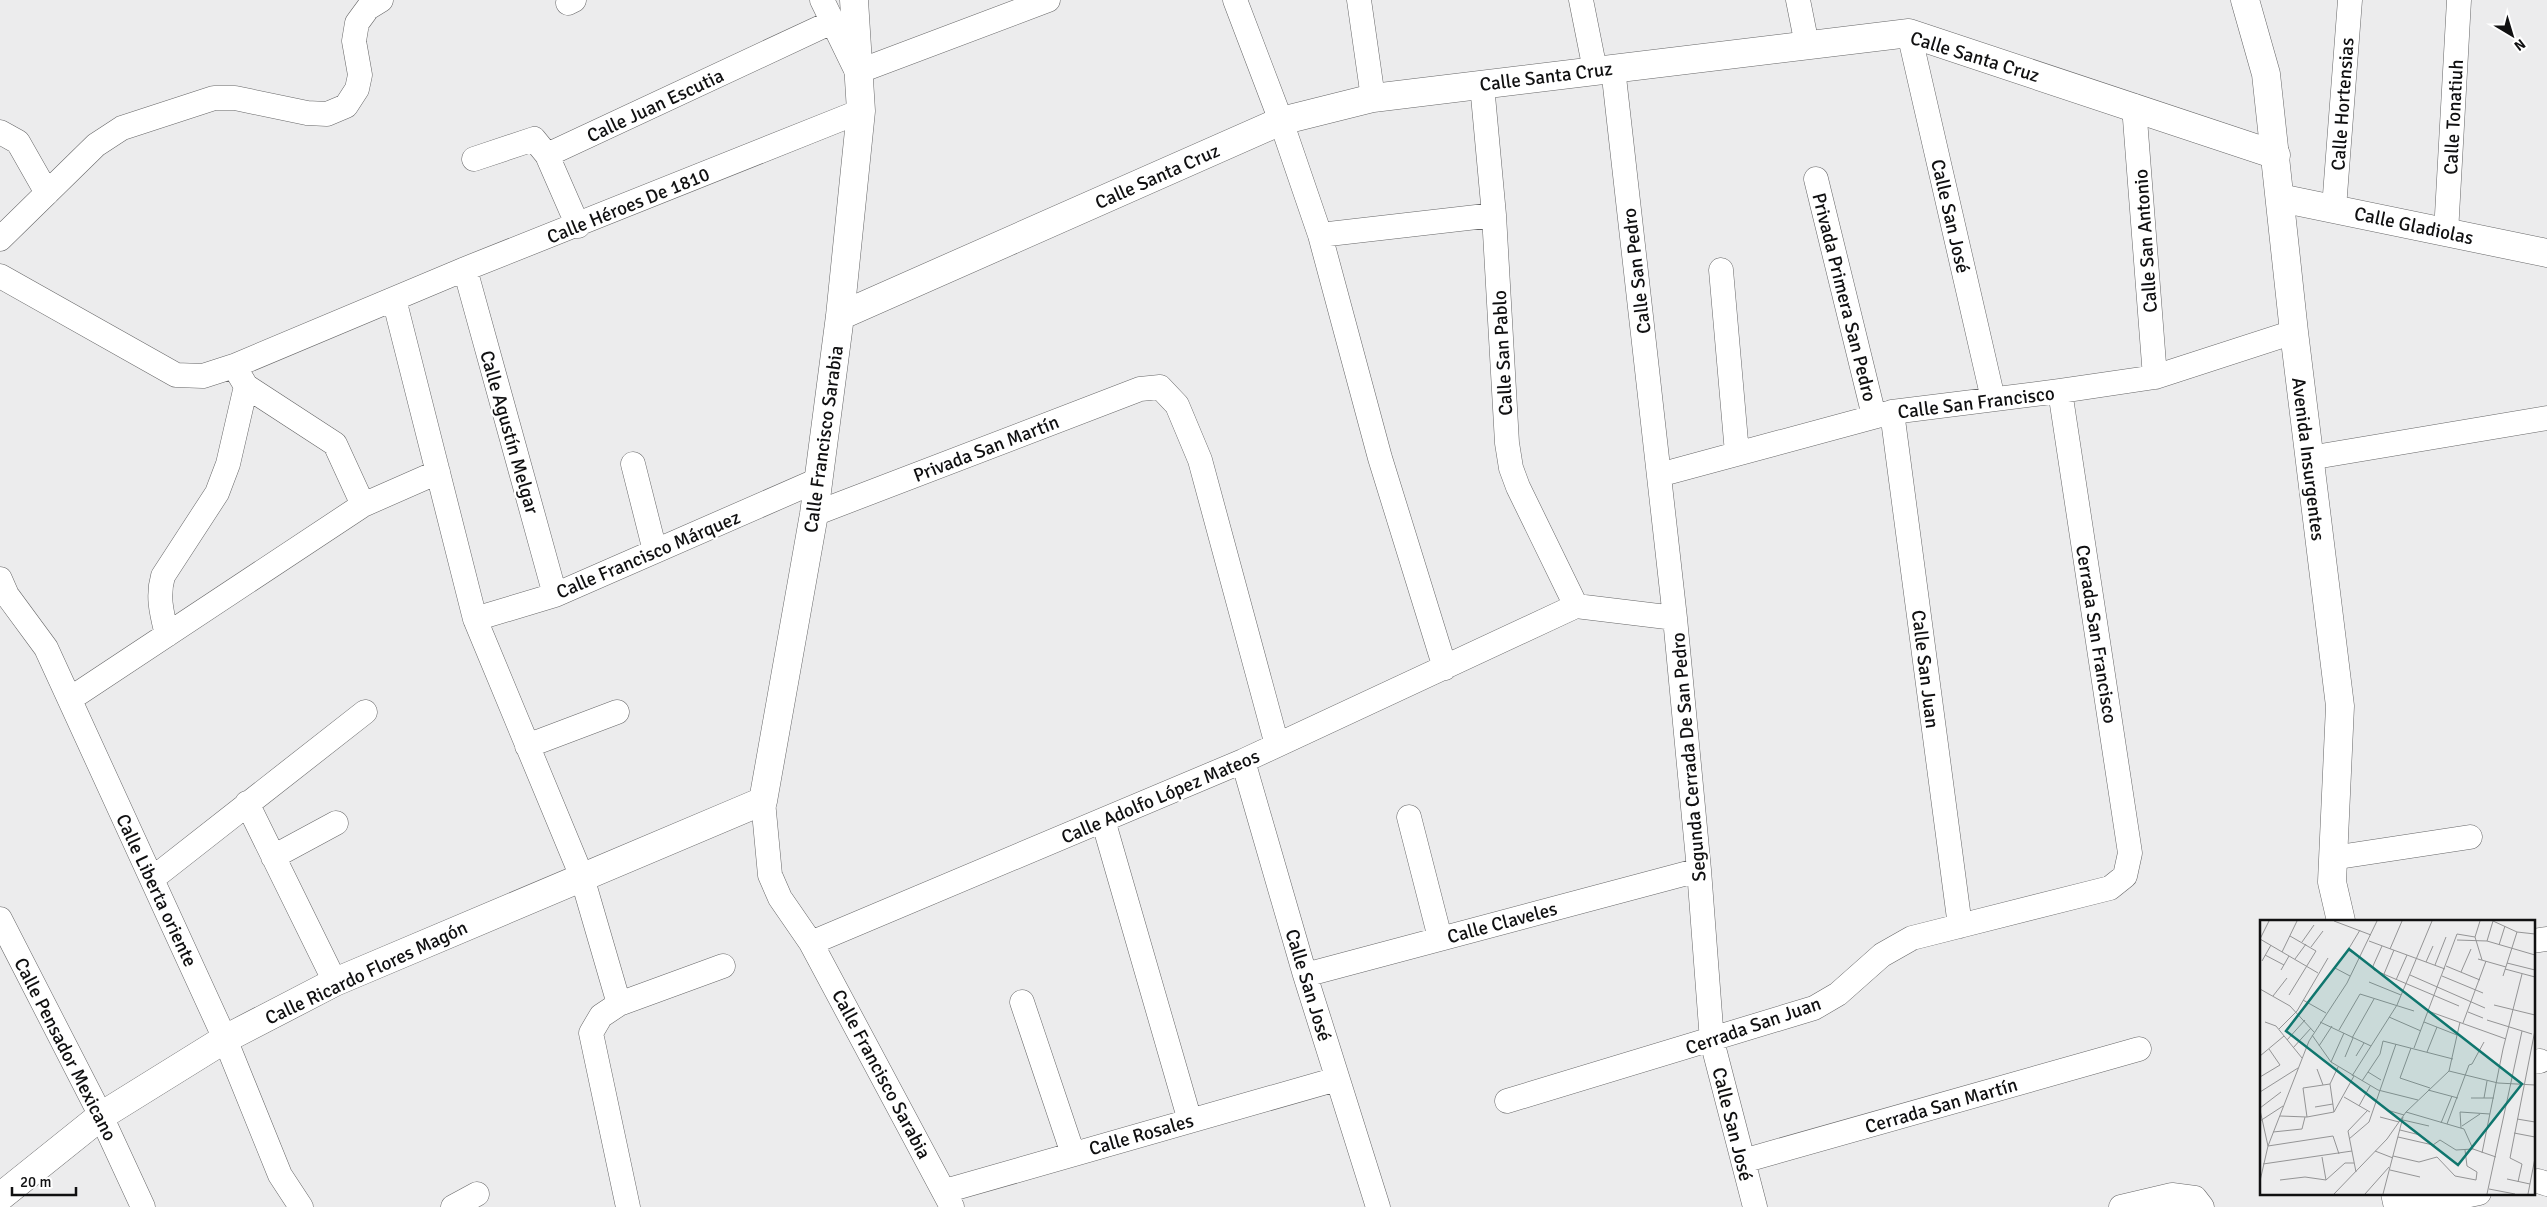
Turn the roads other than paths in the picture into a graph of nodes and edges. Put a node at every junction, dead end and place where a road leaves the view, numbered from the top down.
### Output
1 (380, 0) edge
2 (822, 0) edge
3 (854, 0) edge
4 (1048, 0) edge
5 (1235, 0) edge
6 (1358, 0) edge
7 (1581, 0) edge
8 (1798, 0) edge
9 (2245, 0) edge
10 (2350, 0) edge
11 (2459, 0) edge
12 (832, 22) junction
13 (1909, 33) junction
14 (1807, 45) junction
15 (1604, 69) junction
16 (857, 72) junction
17 (1482, 84) junction
18 (1373, 98) junction
19 (2134, 106) junction
20 (861, 111) junction
21 (1281, 121) junction
22 (0, 132) edge
23 (547, 155) junction
24 (2276, 155) junction
25 (474, 159) dead end
26 (1816, 179) dead end
27 (47, 193) junction
28 (2280, 198) junction
29 (2334, 208) junction
30 (1494, 215) junction
31 (578, 226) junction
32 (2446, 233) junction
33 (1320, 235) junction
34 (0, 239) edge
35 (2547, 252) edge
36 (465, 269) junction
37 (1721, 270) dead end
38 (0, 276) edge
39 (394, 299) junction
40 (840, 316) junction
41 (2294, 332) junction
42 (234, 366) junction
43 (2155, 377) junction
44 (246, 386) junction
45 (2060, 391) junction
46 (1993, 399) junction
47 (1884, 414) junction
48 (2547, 418) edge
49 (1737, 453) junction
50 (2309, 458) junction
51 (633, 464) dead end
52 (438, 472) junction
53 (1659, 475) junction
54 (818, 480) junction
55 (363, 505) junction
56 (814, 514) junction
57 (655, 551) junction
58 (0, 579) edge
59 (555, 595) junction
60 (1576, 606) junction
61 (1675, 618) junction
62 (475, 619) junction
63 (167, 635) junction
64 (1444, 668) junction
65 (70, 699) junction
66 (365, 712) dead end
67 (617, 712) dead end
68 (527, 746) junction
69 (1277, 746) junction
70 (1243, 761) junction
71 (763, 801) junction
72 (247, 803) junction
73 (1409, 817) dead end
74 (1103, 820) junction
75 (336, 823) dead end
76 (2470, 838) dead end
77 (273, 857) junction
78 (2332, 858) junction
79 (1700, 870) junction
80 (2125, 876) joint
81 (582, 877) junction
82 (152, 879) junction
83 (0, 919) edge
84 (2341, 920) edge
85 (1960, 926) junction
86 (1440, 938) junction
87 (811, 942) junction
88 (724, 966) dead end
89 (1305, 975) junction
90 (335, 982) junction
91 (1022, 1002) dead end
92 (618, 1004) junction
93 (224, 1039) junction
94 (1712, 1040) junction
95 (2139, 1050) dead end
96 (1337, 1079) junction
97 (1507, 1101) dead end
98 (101, 1116) junction
99 (1190, 1121) junction
100 (1073, 1154) junction
101 (1743, 1161) junction
102 (2534, 1182) edge
103 (2547, 1184) edge
104 (476, 1194) dead end
105 (2396, 1194) edge
106 (2474, 1194) edge
107 (0, 1197) edge
108 (949, 1199) edge
109 (2199, 1203) edge
110 (1372, 1206) edge
111 (144, 1207) edge
112 (301, 1207) edge
113 (453, 1207) edge
114 (628, 1207) edge
115 (1755, 1207) edge
116 (2121, 1207) edge
117 (2398, 1207) edge
118 (2414, 1207) edge

1 - 27 street
2 - 12 street
3 - 16 street, Calle Francisco Sarabia
4 - 16 street
5 - 21 street
6 - 18 street
7 - 15 street, Calle San Pedro
8 - 14 street
9 - 24 street, Avenida Insurgentes
10 - 29 street, Calle Hortensias
11 - 32 street, Calle Tonatiuh
12 - 16 street
12 - 23 street, Calle Juan Escutia
13 - 14 street, Calle Santa Cruz
13 - 19 street, Calle Santa Cruz
13 - 46 street, Calle San José
14 - 15 street, Calle Santa Cruz
15 - 17 street, Calle Santa Cruz
15 - 53 street, Calle San Pedro
16 - 20 street, Calle Francisco Sarabia
17 - 18 street, Calle Santa Cruz
17 - 30 street, Calle San Pablo
18 - 21 street, Calle Santa Cruz
19 - 24 street, Calle Santa Cruz
19 - 43 street, Calle San Antonio
20 - 31 street, Calle Héroes De 1810
20 - 40 street, Calle Francisco Sarabia
21 - 33 street
21 - 40 street, Calle Santa Cruz
22 - 27 street
23 - 25 street
23 - 31 street
24 - 28 street, Avenida Insurgentes
26 - 47 street, Privada Primera San Pedro
27 - 34 street
28 - 29 street, Calle Gladiolas
28 - 41 street, Avenida Insurgentes
29 - 32 street, Calle Gladiolas
30 - 33 street
30 - 60 street, Calle San Pablo
31 - 36 street, Calle Héroes De 1810
32 - 35 street, Calle Gladiolas
33 - 64 street
36 - 39 street, Calle Héroes De 1810
36 - 59 street, Calle Agustín Melgar
37 - 49 street
38 - 42 street, Calle Héroes De 1810
39 - 42 street, Calle Héroes De 1810
39 - 52 street
40 - 54 street, Calle Francisco Sarabia
41 - 43 street, Calle San Francisco
41 - 50 street, Avenida Insurgentes
42 - 44 street
43 - 45 street, Calle San Francisco
44 - 55 street
44 - 63 street
45 - 46 street, Calle San Francisco
45 - 80 street, Cerrada San Francisco
46 - 47 street, Calle San Francisco
47 - 49 street, Calle San Francisco
47 - 85 street, Calle San Juan
48 - 50 street
49 - 53 street, Calle San Francisco
50 - 78 street, Avenida Insurgentes
51 - 57 street
52 - 55 street
52 - 62 street
53 - 61 street, Segunda Cerrada De San Pedro
54 - 56 street, Calle Francisco Sarabia
54 - 57 street, Calle Francisco Márquez
55 - 63 street
56 - 69 street, Privada San Martín
56 - 71 street, Calle Francisco Sarabia
57 - 59 street, Calle Francisco Márquez
58 - 65 street, Calle Liberta oriente
59 - 62 street, Calle Francisco Márquez
60 - 61 street
60 - 64 street, Calle Adolfo López Mateos
61 - 79 street, Segunda Cerrada De San Pedro
62 - 68 street
63 - 65 street
64 - 69 street, Calle Adolfo López Mateos
65 - 82 street, Calle Liberta oriente
66 - 72 street
67 - 68 street
68 - 81 street
69 - 70 street, Calle Adolfo López Mateos
70 - 74 street, Calle Adolfo López Mateos
70 - 89 street, Calle San José
71 - 81 street, Calle Ricardo Flores Magón
71 - 87 street, Calle Francisco Sarabia
72 - 77 street
72 - 82 street
73 - 86 street
74 - 87 street, Calle Adolfo López Mateos
74 - 99 street
75 - 77 street
76 - 78 street
77 - 90 street
78 - 84 street, Avenida Insurgentes
79 - 86 street, Calle Claveles
79 - 94 street, Segunda Cerrada De San Pedro
80 - 85 street, Cerrada San Juan
81 - 90 street, Calle Ricardo Flores Magón
81 - 92 street
82 - 93 street, Calle Liberta oriente
83 - 98 street, Calle Pensador Mexicano
85 - 94 street, Cerrada San Juan
86 - 89 street, Calle Claveles
87 - 108 street, Calle Francisco Sarabia
88 - 92 street
89 - 96 street, Calle San José
90 - 93 street, Calle Ricardo Flores Magón
91 - 100 street
92 - 114 street
93 - 98 street, Calle Ricardo Flores Magón
93 - 112 street, Calle Liberta oriente
94 - 97 street, Cerrada San Juan
94 - 101 street, Calle San José
95 - 101 street, Cerrada San Martín
96 - 99 street, Calle Rosales
96 - 110 street, Calle San José
98 - 107 street, Calle Ricardo Flores Magón
98 - 111 street, Calle Pensador Mexicano
99 - 100 street, Calle Rosales
100 - 108 street, Calle Rosales
101 - 115 street, Calle San José
102 - 103 street
104 - 113 street
105 - 117 street
106 - 118 street
109 - 116 street

